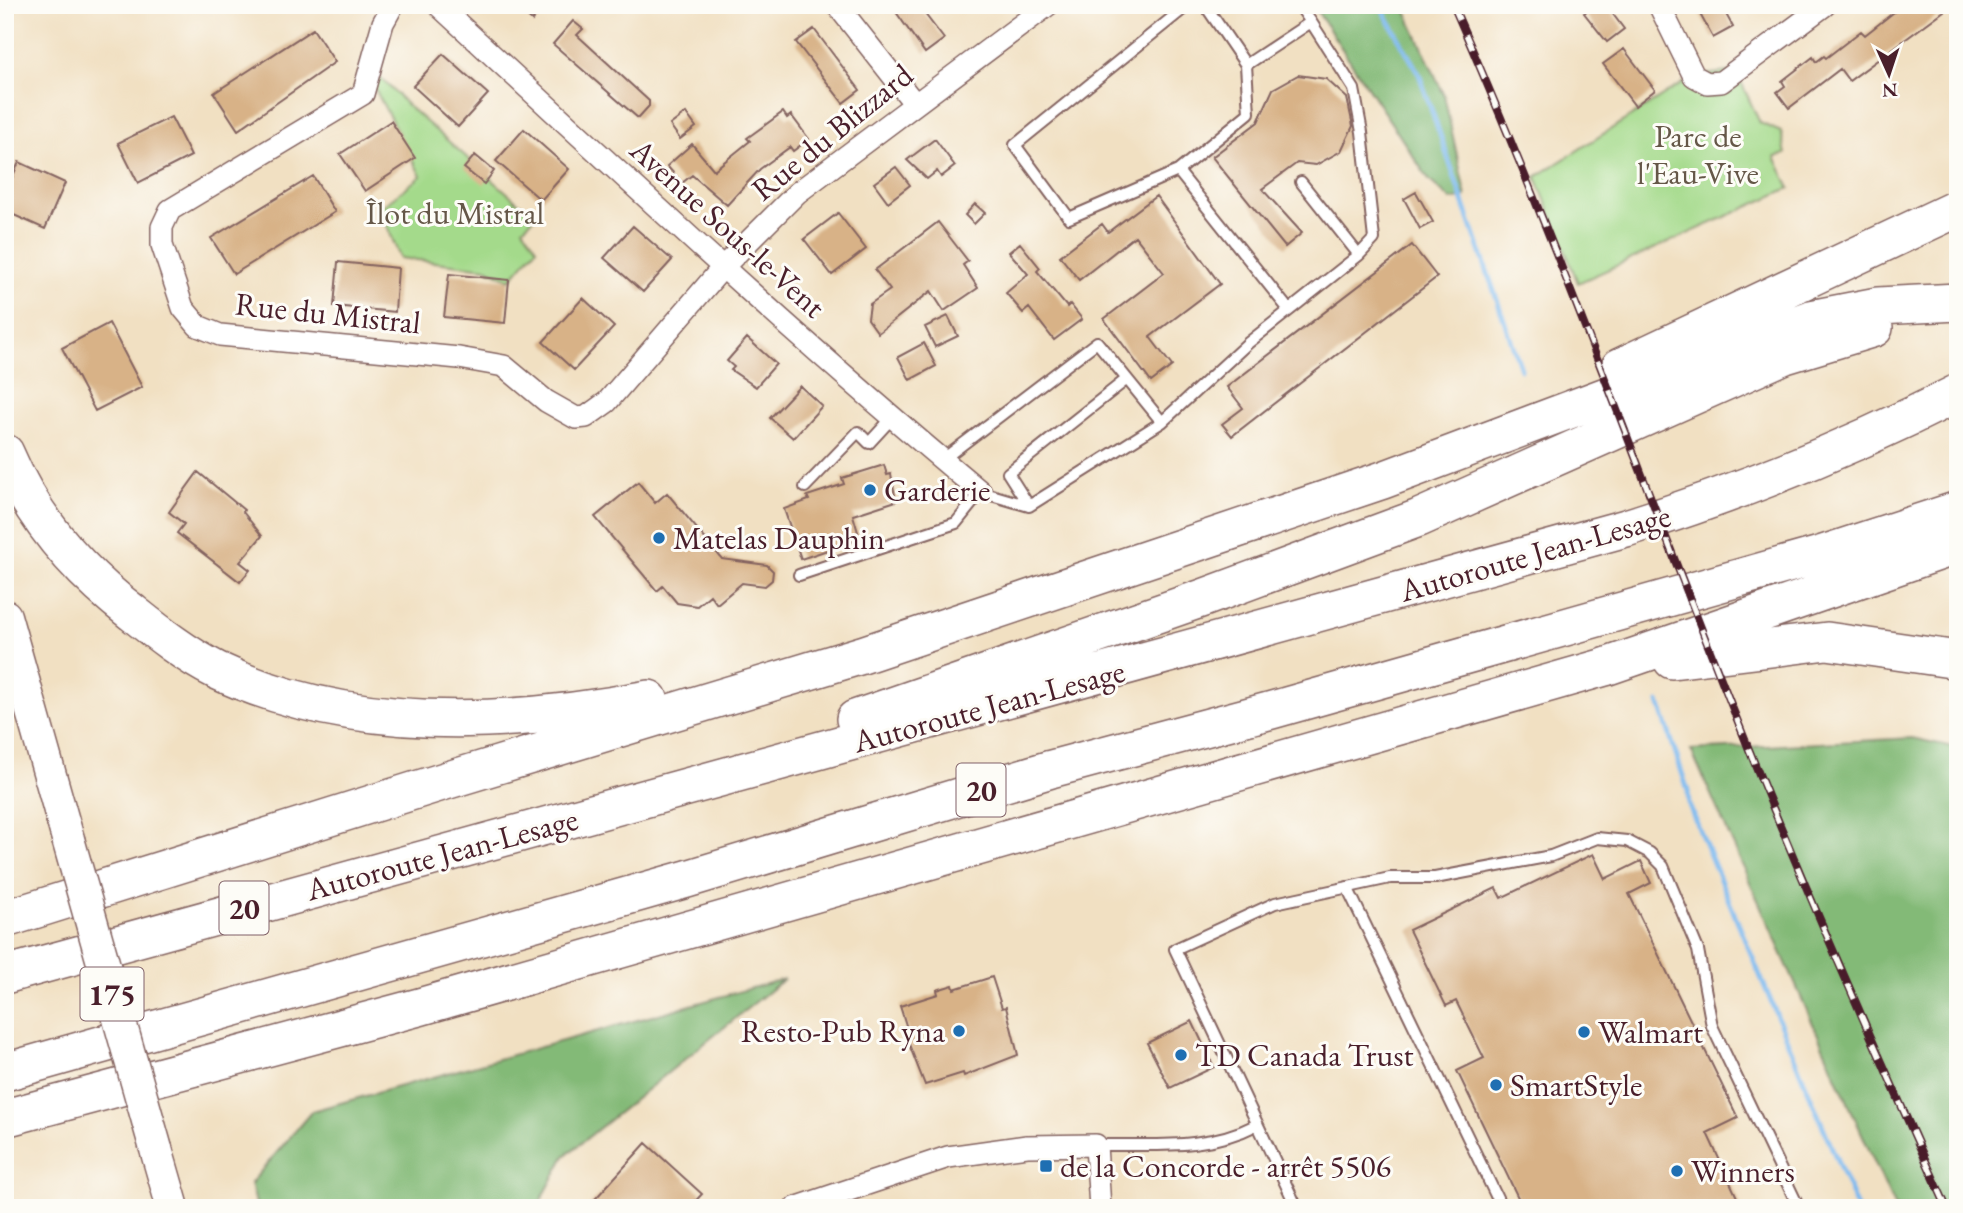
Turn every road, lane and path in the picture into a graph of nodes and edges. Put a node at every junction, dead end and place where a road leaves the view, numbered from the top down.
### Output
1 (393, 5) edge
2 (438, 5) edge
3 (837, 5) edge
4 (1048, 5) edge
5 (1188, 5) edge
6 (1205, 5) edge
7 (1299, 5) edge
8 (1659, 5) edge
9 (1825, 5) edge
10 (1311, 22) junction
11 (1246, 65) junction
12 (915, 104) junction
13 (1178, 171) junction
14 (1301, 182) dead end
15 (1958, 210) edge
16 (1359, 256) junction
17 (723, 267) junction
18 (1958, 302) edge
19 (1289, 310) junction
20 (1958, 311) edge
21 (1127, 379) junction
22 (1958, 393) edge
23 (586, 417) joint
24 (892, 418) junction
25 (1162, 422) junction
26 (5, 453) edge
27 (942, 460) junction
28 (805, 487) dead end
29 (981, 492) junction
30 (1029, 506) junction
31 (1958, 510) edge
32 (1270, 519) junction
33 (1958, 545) edge
34 (799, 575) dead end
35 (5, 616) edge
36 (862, 656) junction
37 (1951, 660) edge
38 (1605, 667) junction
39 (483, 842) junction
40 (1347, 887) junction
41 (16, 913) edge
42 (5, 975) edge
43 (293, 1042) junction
44 (5, 1072) edge
45 (5, 1118) edge
46 (1256, 1125) junction
47 (5, 1136) edge
48 (1096, 1144) junction
49 (173, 1208) edge
50 (795, 1208) edge
51 (1100, 1208) edge
52 (1297, 1208) edge
53 (1502, 1208) edge
54 (1799, 1208) edge

1 - 23 street, Rue du Mistral
2 - 17 street, Avenue Sous-le-Vent
3 - 12 street
4 - 12 street, Rue du Blizzard
5 - 13 lane
6 - 11 lane
7 - 10 lane
8 - 9 street
10 - 11 lane
10 - 16 lane
11 - 13 lane
12 - 17 street, Rue du Blizzard
13 - 19 lane
14 - 16 lane
15 - 32 highway
16 - 19 lane
17 - 23 street, Rue du Blizzard
17 - 24 street, Avenue Sous-le-Vent
18 - 32 highway
19 - 25 lane
20 - 39 highway
21 - 25 lane
21 - 27 lane
21 - 30 lane
22 - 39 highway, Autoroute Jean-Lesage / 20
24 - 27 street, Avenue Sous-le-Vent
24 - 28 lane
25 - 30 lane
26 - 36 highway
27 - 29 street, Avenue Sous-le-Vent
29 - 30 lane
29 - 34 lane
31 - 44 highway, 20
32 - 36 highway
33 - 38 highway
35 - 49 main road, 175, bridge
36 - 41 highway
37 - 38 highway
38 - 43 highway
39 - 42 highway, Autoroute Jean-Lesage / 20
40 - 46 lane
40 - 53 lane
40 - 54 lane
43 - 45 highway
43 - 47 highway
46 - 48 lane
46 - 52 lane
48 - 50 street
48 - 51 street

